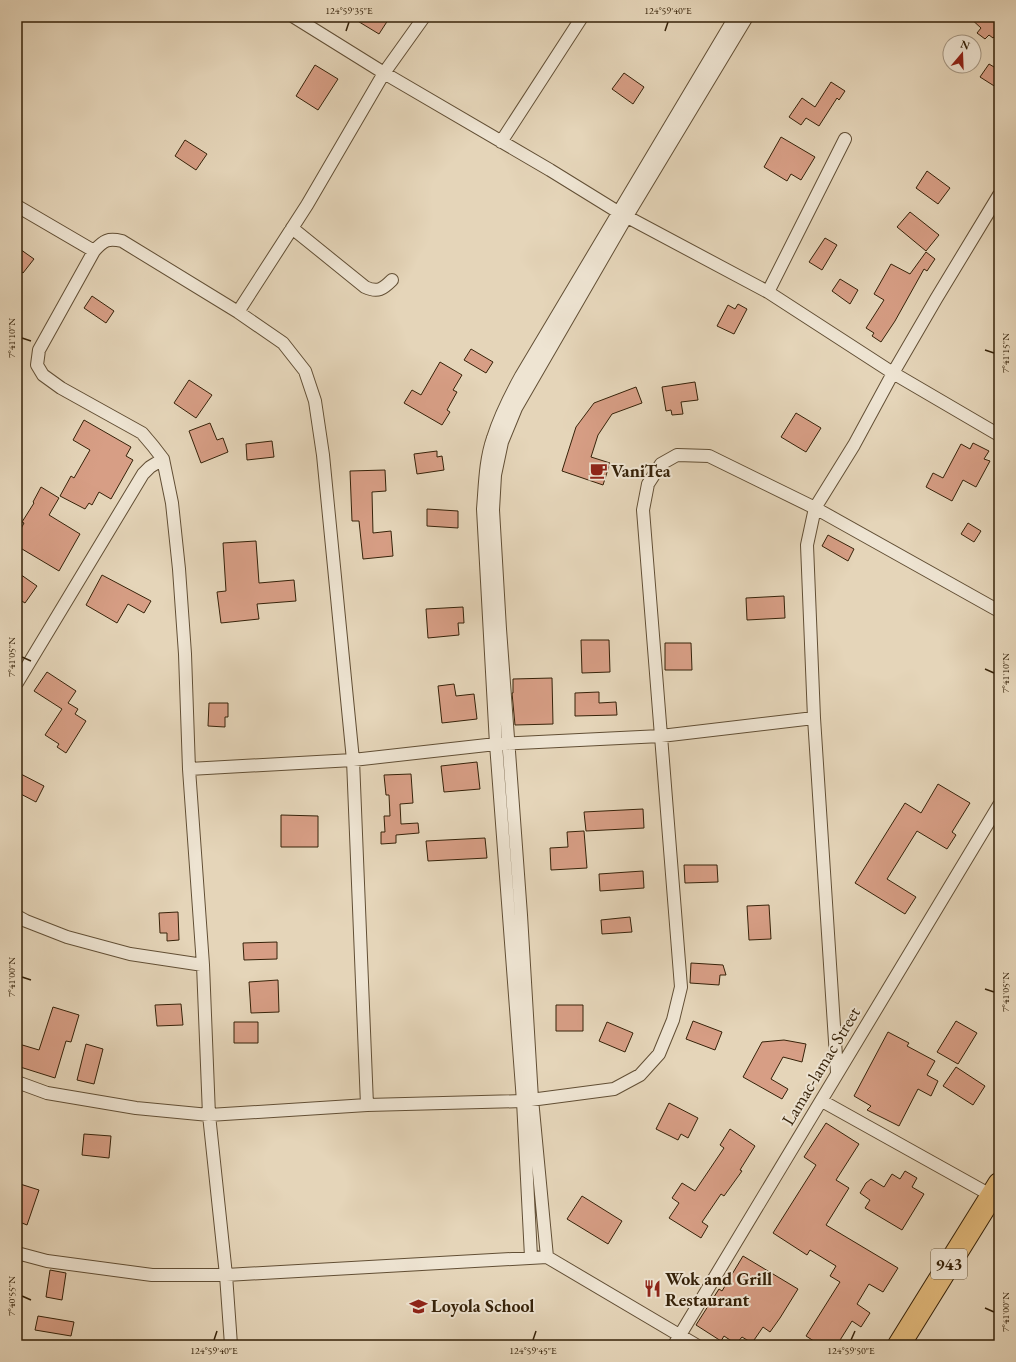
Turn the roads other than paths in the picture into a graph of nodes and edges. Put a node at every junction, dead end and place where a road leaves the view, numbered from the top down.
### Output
1 (294, 17) edge
2 (424, 17) edge
3 (582, 17) edge
4 (735, 17) edge
5 (747, 17) edge
6 (732, 31) junction
7 (384, 73) junction
8 (844, 140) dead end
9 (501, 142) junction
10 (999, 195) edge
11 (17, 206) edge
12 (623, 214) junction
13 (292, 228) junction
14 (94, 251) junction
15 (392, 280) dead end
16 (768, 292) junction
17 (238, 312) junction
18 (893, 373) junction
19 (999, 435) edge
20 (163, 459) junction
21 (815, 508) junction
22 (491, 550) junction
23 (999, 610) edge
24 (17, 683) edge
25 (814, 718) junction
26 (661, 736) junction
27 (496, 744) junction
28 (509, 744) junction
29 (353, 760) junction
30 (189, 769) junction
31 (999, 805) edge
32 (17, 916) edge
33 (515, 916) junction
34 (203, 966) junction
35 (837, 1072) junction
36 (17, 1082) edge
37 (527, 1100) junction
38 (822, 1101) junction
39 (367, 1105) junction
40 (209, 1115) junction
41 (997, 1193) edge
42 (17, 1253) edge
43 (531, 1257) junction
44 (546, 1257) junction
45 (226, 1275) junction
46 (677, 1340) edge
47 (231, 1345) edge
48 (696, 1345) edge
49 (899, 1345) edge

1 - 7 street
2 - 7 street
3 - 9 street
4 - 6 street
5 - 6 street
6 - 12 street
7 - 9 street
7 - 13 street
8 - 16 street
9 - 12 street
10 - 18 street
11 - 14 street
12 - 16 street
12 - 22 street
13 - 15 street
13 - 17 street
14 - 17 street
14 - 20 street
16 - 18 street
17 - 29 street
18 - 19 street
18 - 21 street
20 - 24 street
20 - 30 street
21 - 23 street
21 - 25 street
21 - 26 street
22 - 27 street
22 - 28 street
25 - 26 street
25 - 35 street
26 - 28 street
26 - 37 street
27 - 28 street
27 - 29 street
27 - 33 street
28 - 33 street
29 - 30 street
29 - 39 street
30 - 34 street
31 - 35 street, Lamac-lamac Street
32 - 34 street
33 - 37 street
34 - 40 street
35 - 38 street, Lamac-lamac Street
36 - 40 street
37 - 39 street
37 - 43 street
37 - 44 street
38 - 41 street
38 - 46 street, Lamac-lamac Street
39 - 40 street
40 - 45 street
41 - 49 highway, 943
42 - 45 street
43 - 44 street
43 - 45 street
44 - 46 street
45 - 47 street
46 - 48 street

